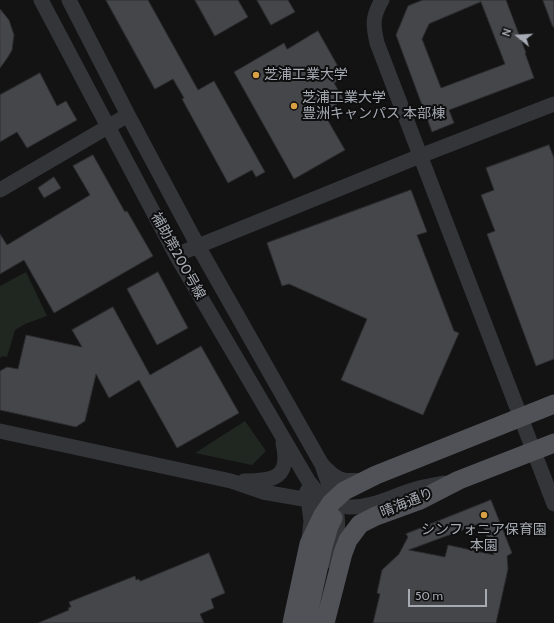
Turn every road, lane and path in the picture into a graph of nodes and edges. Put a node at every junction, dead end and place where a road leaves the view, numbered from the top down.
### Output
1 (41, 0) edge
2 (382, 0) edge
3 (72, 6) edge
4 (53, 24) junction
5 (554, 104) edge
6 (128, 116) junction
7 (108, 127) junction
8 (420, 156) junction
9 (0, 190) edge
10 (198, 246) junction
11 (176, 255) junction
12 (554, 404) edge
13 (521, 417) junction
14 (0, 431) edge
15 (281, 434) junction
16 (554, 443) edge
17 (534, 451) junction
18 (321, 463) junction
19 (304, 472) junction
20 (366, 480) junction
21 (459, 480) junction
22 (231, 481) junction
23 (309, 500) junction
24 (334, 504) junction
25 (554, 504) edge
26 (309, 544) junction
27 (331, 598) junction
28 (292, 623) edge
29 (306, 623) edge
30 (325, 623) edge

1 - 4 street, 補助第200号線
2 - 8 street
3 - 4 street
3 - 6 street, 補助第200号線
4 - 7 street, 補助第200号線
5 - 8 street
6 - 7 street
6 - 10 street, 補助第200号線
7 - 9 street
7 - 11 street, 補助第200号線
8 - 10 street
8 - 13 street
10 - 11 street
10 - 18 street, 補助第200号線
11 - 15 street, 補助第200号線
12 - 13 main road
13 - 17 street
13 - 20 main road
14 - 22 street
15 - 19 street, 補助第200号線
15 - 22 street
16 - 17 main road, 晴海通り
17 - 21 main road, 晴海通り
17 - 25 street
18 - 20 street, 補助第200号線
18 - 24 street
19 - 23 street
19 - 24 street, 補助第200号線
20 - 24 main road
21 - 24 street
21 - 27 main road, 晴海通り
22 - 23 street
23 - 24 street
23 - 26 street
24 - 26 main road
24 - 27 street
24 - 29 main road
26 - 28 main road
27 - 30 main road, 晴海通り

